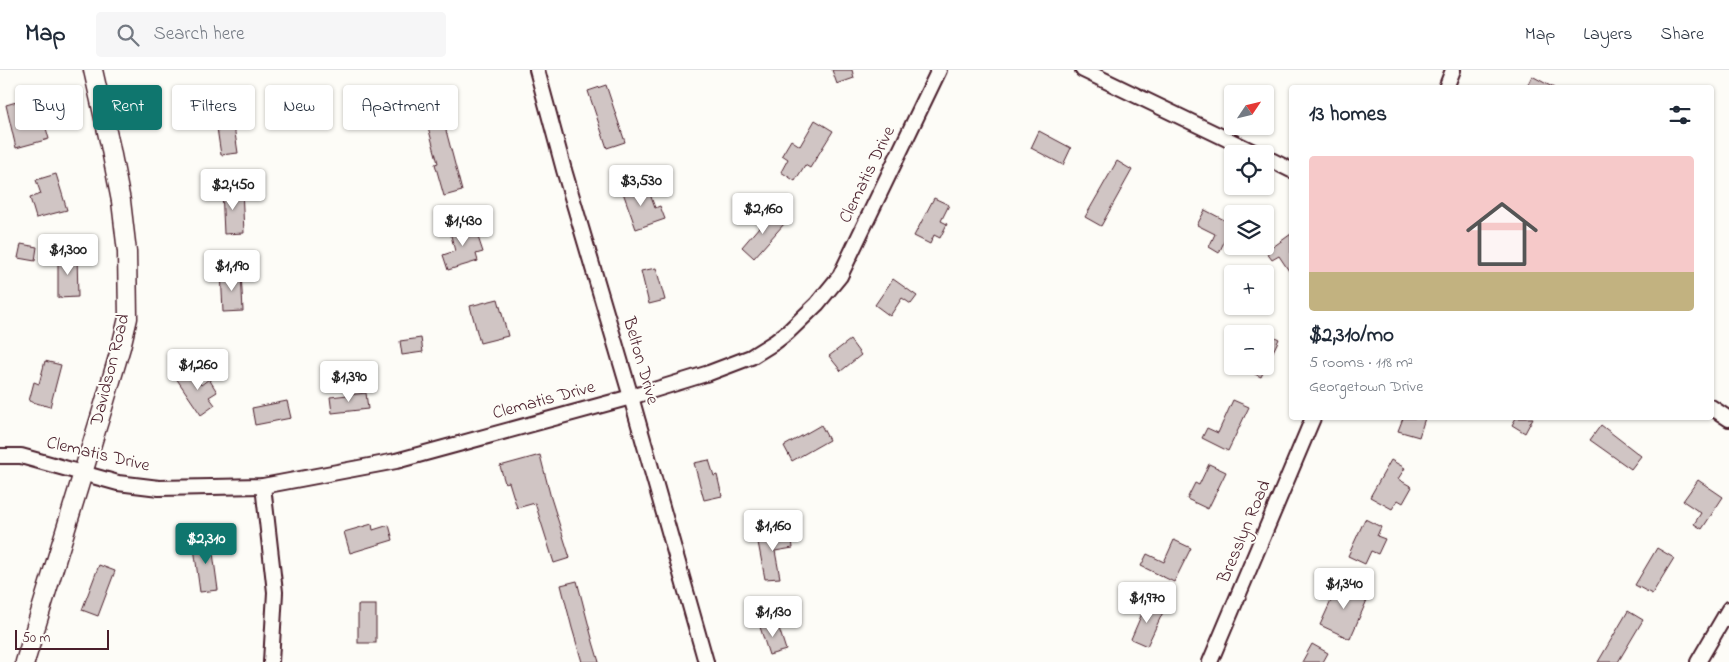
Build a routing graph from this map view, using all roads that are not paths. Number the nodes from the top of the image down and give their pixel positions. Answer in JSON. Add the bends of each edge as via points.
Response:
{"nodes":[{"id":1,"x":93,"y":70,"type":"edge"},
{"id":2,"x":536,"y":70,"type":"edge"},
{"id":3,"x":940,"y":70,"type":"edge"},
{"id":4,"x":1083,"y":70,"type":"edge"},
{"id":5,"x":1453,"y":70,"type":"edge"},
{"id":6,"x":1447,"y":85,"type":"edge"},
{"id":7,"x":1239,"y":145,"type":"edge"},
{"id":8,"x":1274,"y":162,"type":"edge"},
{"id":9,"x":1289,"y":169,"type":"edge"},
{"id":10,"x":631,"y":397,"type":"junction"},
{"id":11,"x":1714,"y":409,"type":"edge"},
{"id":12,"x":1729,"y":419,"type":"edge"},
{"id":13,"x":1312,"y":420,"type":"edge"},
{"id":14,"x":0,"y":456,"type":"edge"},
{"id":15,"x":83,"y":472,"type":"junction"},
{"id":16,"x":262,"y":486,"type":"junction"},
{"id":17,"x":1729,"y":609,"type":"edge"},
{"id":18,"x":25,"y":662,"type":"edge"},
{"id":19,"x":271,"y":662,"type":"edge"},
{"id":20,"x":706,"y":662,"type":"edge"},
{"id":21,"x":1210,"y":662,"type":"edge"},
{"id":22,"x":1698,"y":662,"type":"edge"}],
"edges":[{"from":1,"to":15,"type":"street","name":"Davidson Road","via":[[121,201],[128,318]]},
{"from":2,"to":10,"type":"street","name":"Belton Drive"},
{"from":3,"to":10,"type":"street","name":"Clematis Drive","via":[[840,276],[817,304],[776,342],[751,356],[709,373]]},
{"from":4,"to":7,"type":"street"},
{"from":5,"to":6,"type":"street"},
{"from":8,"to":9,"type":"street"},
{"from":10,"to":16,"type":"street","name":"Clematis Drive","via":[[396,462]]},
{"from":10,"to":20,"type":"street","name":"Belton Drive"},
{"from":11,"to":12,"type":"street"},
{"from":13,"to":21,"type":"street","name":"Bresslyn Road"},
{"from":14,"to":15,"type":"street","name":"Clematis Drive","via":[[21,456]]},
{"from":15,"to":16,"type":"street","name":"Clematis Drive","via":[[118,482],[159,488]]},
{"from":15,"to":18,"type":"street","name":"Davidson Road"},
{"from":16,"to":19,"type":"street","via":[[275,592]]},
{"from":17,"to":22,"type":"street"}]}
